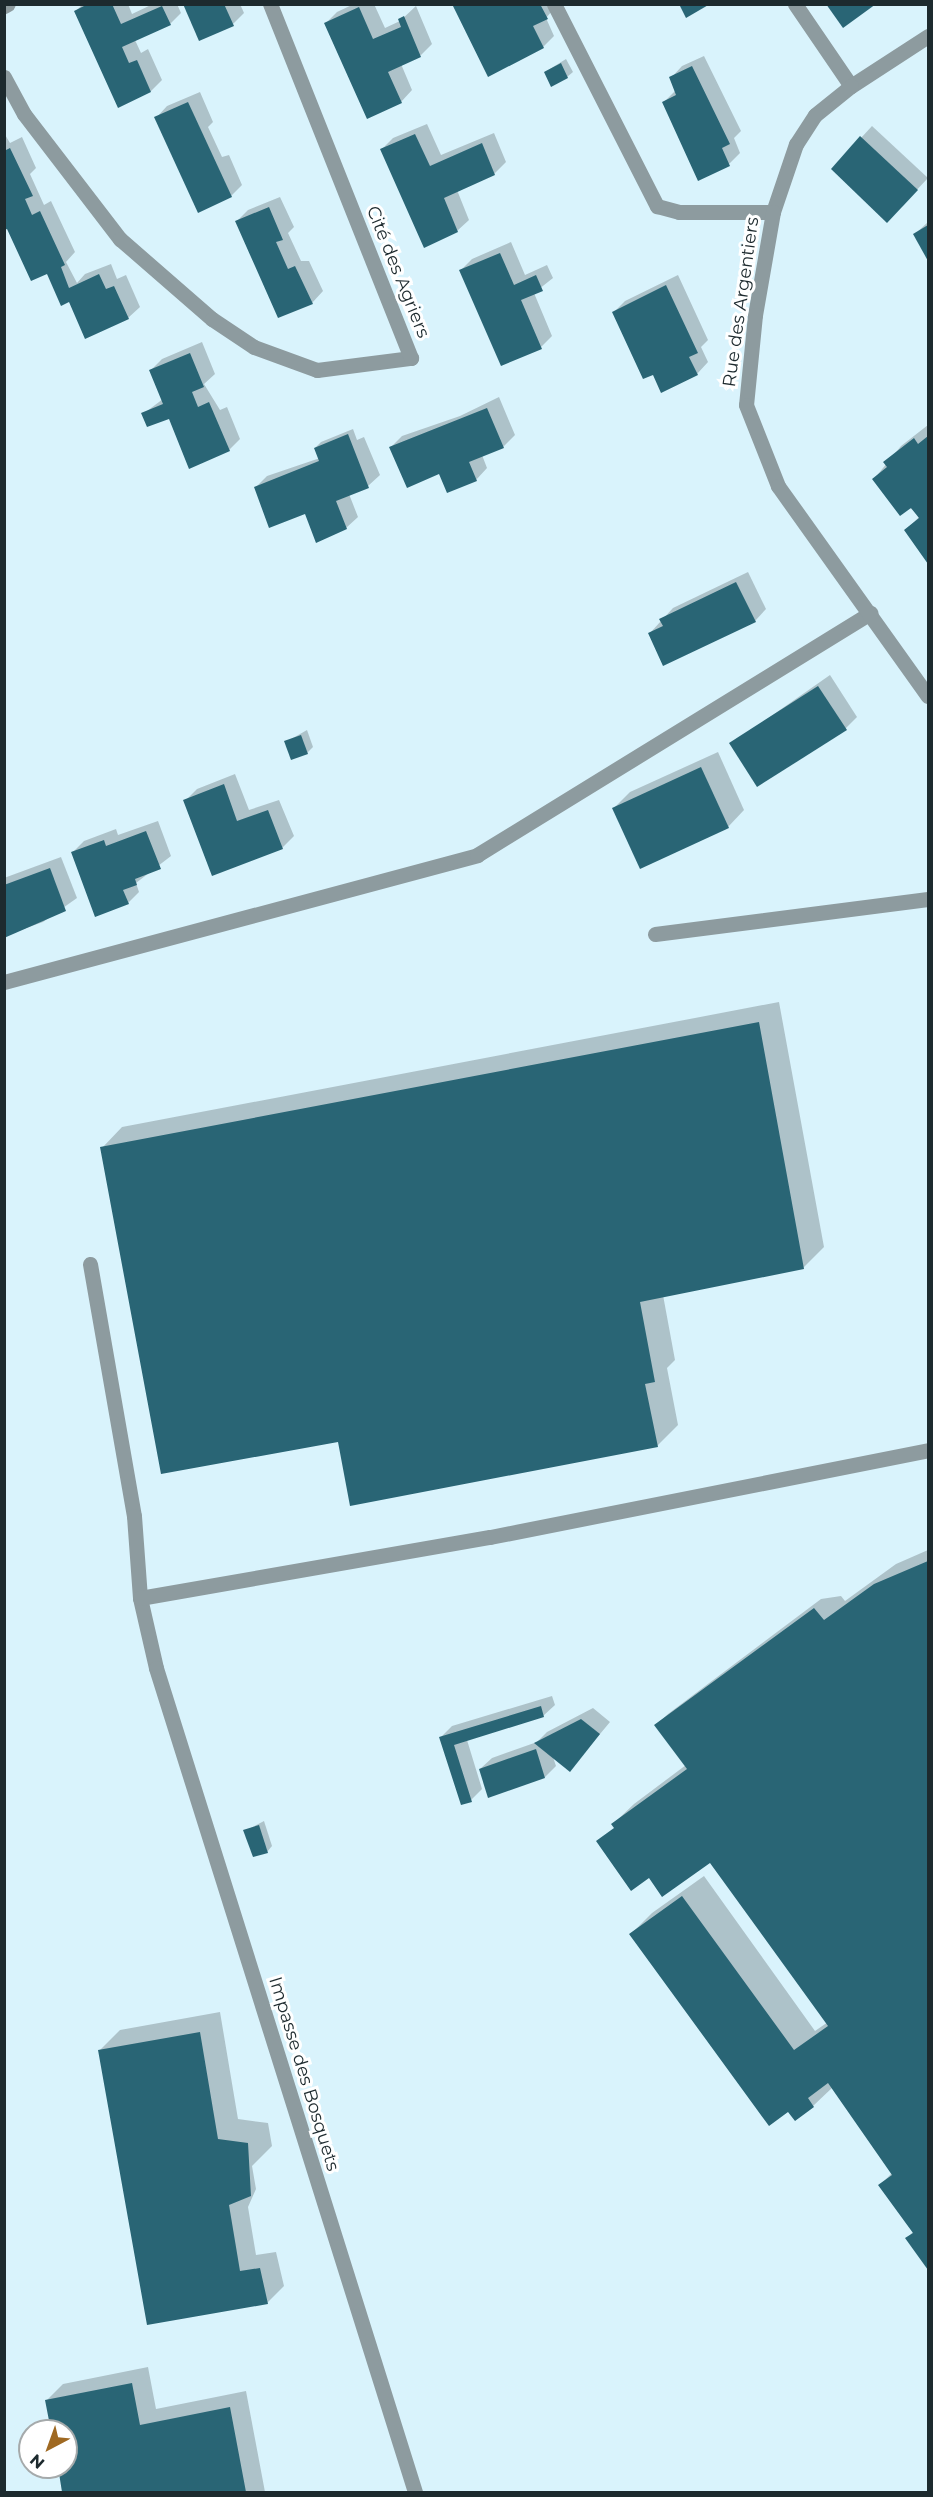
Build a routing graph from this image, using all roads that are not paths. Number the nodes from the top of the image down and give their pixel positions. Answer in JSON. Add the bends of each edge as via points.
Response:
{"nodes":[{"id":1,"x":270,"y":4,"type":"edge"},
{"id":2,"x":554,"y":4,"type":"edge"},
{"id":3,"x":795,"y":4,"type":"edge"},
{"id":4,"x":928,"y":36,"type":"edge"},
{"id":5,"x":4,"y":77,"type":"edge"},
{"id":6,"x":851,"y":86,"type":"junction"},
{"id":7,"x":773,"y":212,"type":"junction"},
{"id":8,"x":871,"y":613,"type":"junction"},
{"id":9,"x":928,"y":696,"type":"edge"},
{"id":10,"x":928,"y":899,"type":"edge"},
{"id":11,"x":656,"y":934,"type":"dead end"},
{"id":12,"x":4,"y":982,"type":"edge"},
{"id":13,"x":90,"y":1264,"type":"dead end"},
{"id":14,"x":928,"y":1450,"type":"edge"},
{"id":15,"x":140,"y":1598,"type":"junction"},
{"id":16,"x":415,"y":2493,"type":"edge"}],
"edges":[{"from":1,"to":5,"type":"street","name":"Cité des Agriers","via":[[411,358],[317,370],[254,347],[212,319],[120,239],[24,114]]},
{"from":2,"to":7,"type":"street","via":[[657,206],[679,212]]},
{"from":3,"to":6,"type":"street"},
{"from":4,"to":6,"type":"street","name":"Rue des Argentiers"},
{"from":6,"to":7,"type":"street","name":"Rue des Argentiers","via":[[815,115],[796,144]]},
{"from":7,"to":8,"type":"street","name":"Rue des Argentiers","via":[[755,315],[746,405],[778,486]]},
{"from":8,"to":9,"type":"street","name":"Rue des Argentiers"},
{"from":8,"to":12,"type":"street","via":[[477,855]]},
{"from":10,"to":11,"type":"street"},
{"from":13,"to":15,"type":"street","name":"Impasse des Bosquets","via":[[134,1516]]},
{"from":14,"to":15,"type":"street","via":[[490,1537]]},
{"from":15,"to":16,"type":"street","name":"Impasse des Bosquets","via":[[156,1668]]}]}
